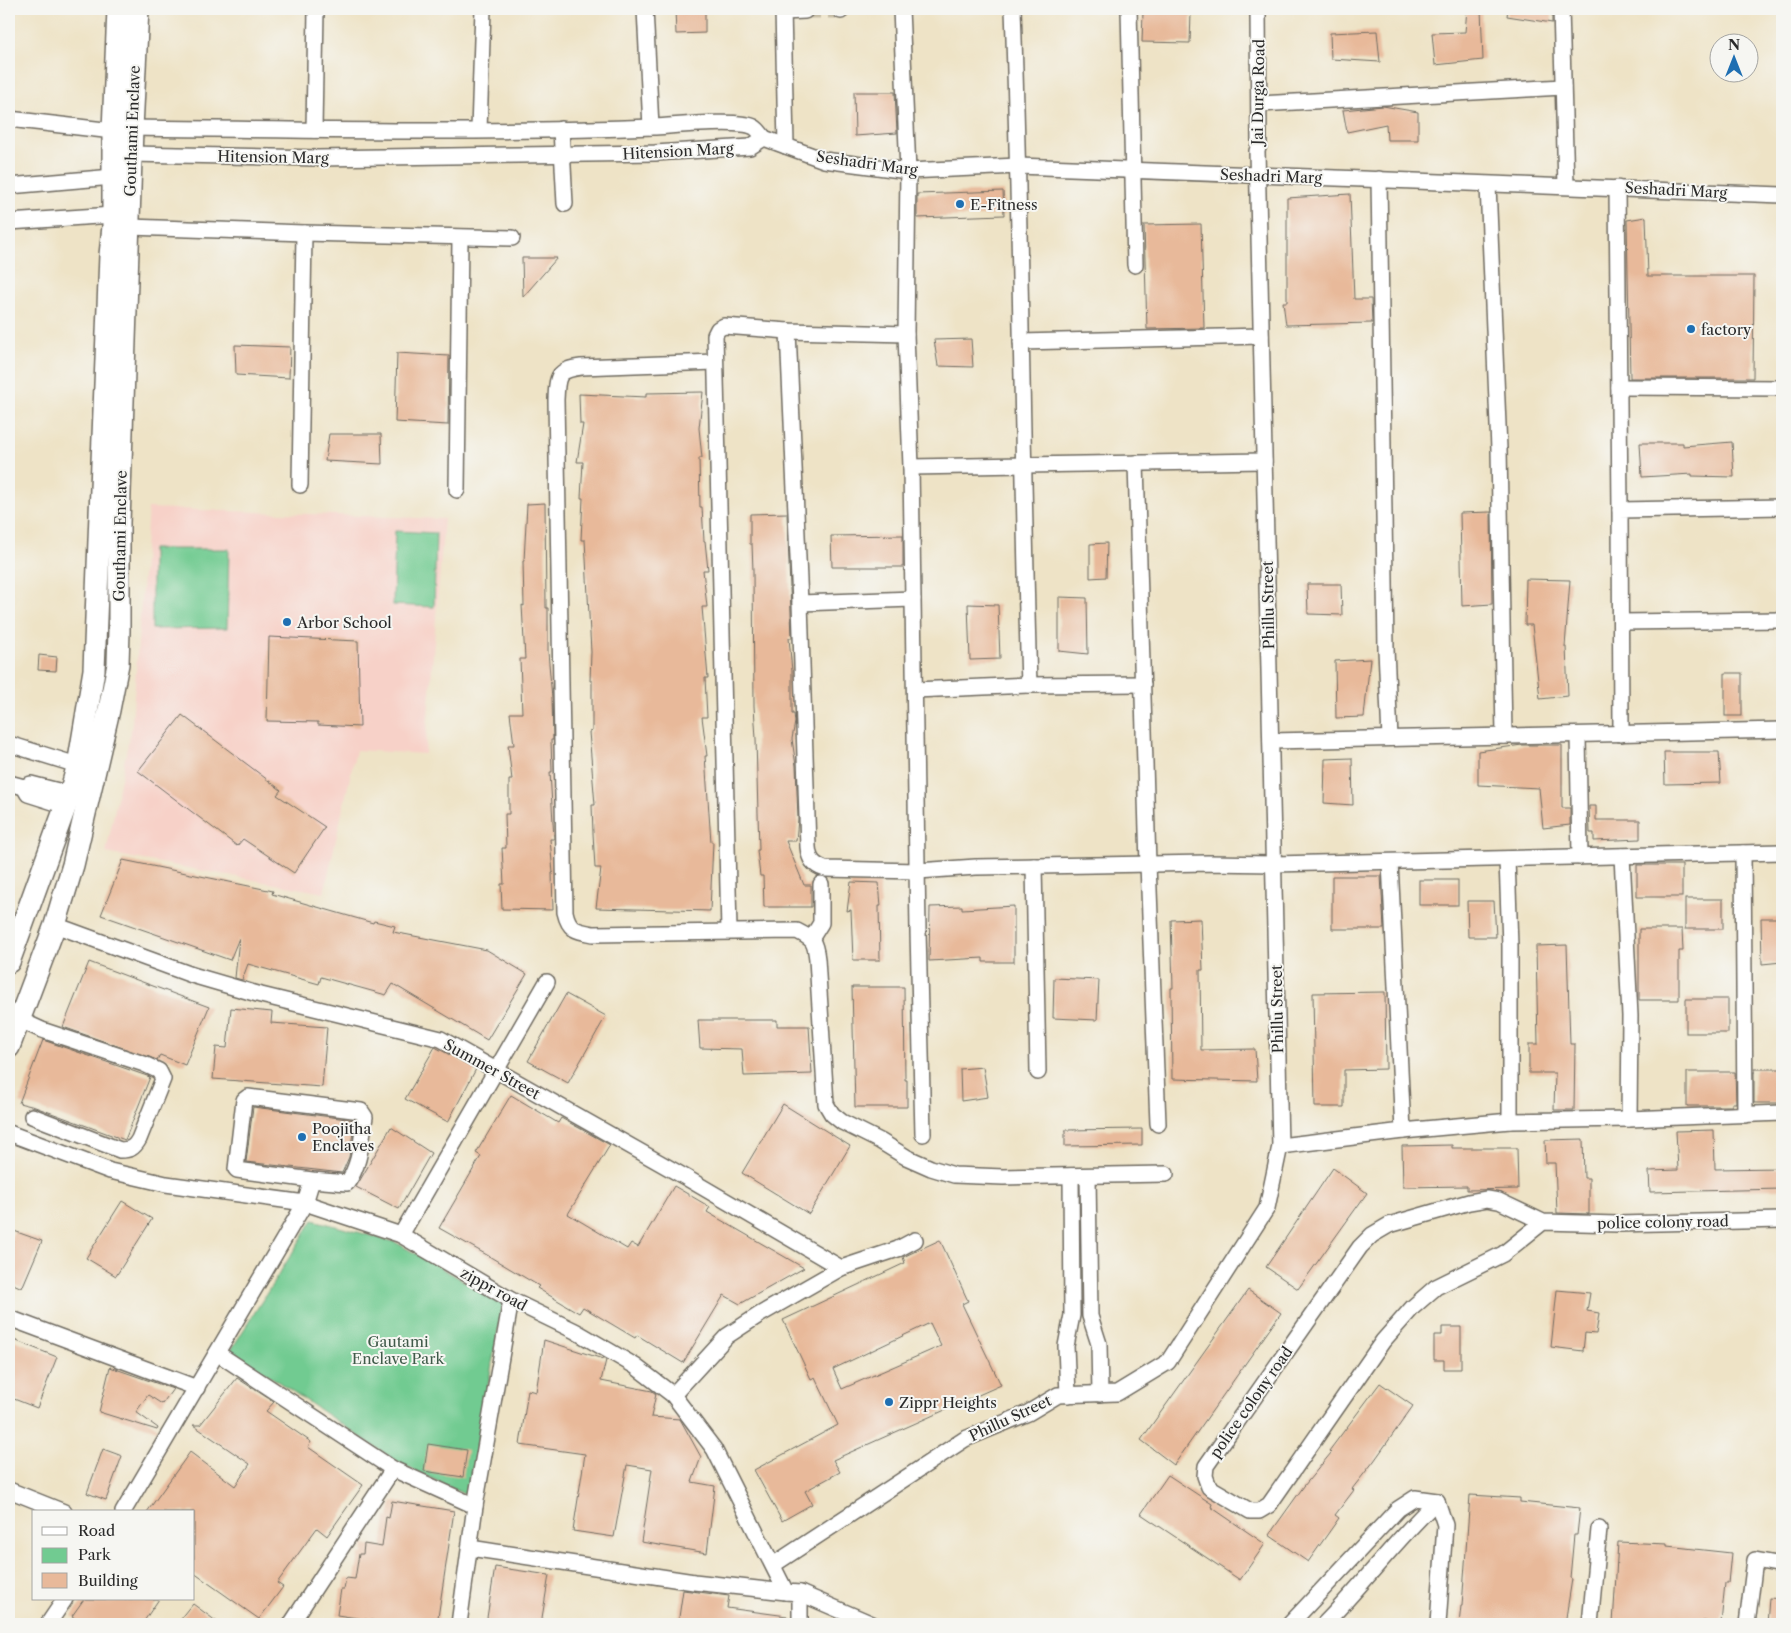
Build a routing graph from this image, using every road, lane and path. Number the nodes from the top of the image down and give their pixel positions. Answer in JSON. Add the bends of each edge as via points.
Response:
{"nodes":[{"id":1,"x":118,"y":9,"type":"edge"},
{"id":2,"x":138,"y":9,"type":"edge"},
{"id":3,"x":316,"y":9,"type":"edge"},
{"id":4,"x":483,"y":9,"type":"edge"},
{"id":5,"x":645,"y":9,"type":"edge"},
{"id":6,"x":901,"y":9,"type":"edge"},
{"id":7,"x":1013,"y":9,"type":"edge"},
{"id":8,"x":1130,"y":9,"type":"edge"},
{"id":9,"x":1258,"y":9,"type":"edge"},
{"id":10,"x":1561,"y":9,"type":"edge"},
{"id":11,"x":783,"y":10,"type":"edge"},
{"id":12,"x":804,"y":11,"type":"dead end"},
{"id":13,"x":1564,"y":87,"type":"junction"},
{"id":14,"x":1259,"y":104,"type":"junction"},
{"id":15,"x":9,"y":119,"type":"edge"},
{"id":16,"x":651,"y":127,"type":"junction"},
{"id":17,"x":561,"y":129,"type":"junction"},
{"id":18,"x":122,"y":130,"type":"junction"},
{"id":19,"x":314,"y":130,"type":"junction"},
{"id":20,"x":479,"y":130,"type":"junction"},
{"id":21,"x":764,"y":138,"type":"junction"},
{"id":22,"x":786,"y":146,"type":"junction"},
{"id":23,"x":131,"y":154,"type":"junction"},
{"id":24,"x":562,"y":155,"type":"junction"},
{"id":25,"x":1018,"y":166,"type":"junction"},
{"id":26,"x":1134,"y":170,"type":"junction"},
{"id":27,"x":908,"y":171,"type":"junction"},
{"id":28,"x":1258,"y":176,"type":"junction"},
{"id":29,"x":113,"y":177,"type":"junction"},
{"id":30,"x":1379,"y":179,"type":"junction"},
{"id":31,"x":1488,"y":185,"type":"junction"},
{"id":32,"x":9,"y":186,"type":"edge"},
{"id":33,"x":1566,"y":186,"type":"junction"},
{"id":34,"x":1618,"y":188,"type":"junction"},
{"id":35,"x":1782,"y":195,"type":"edge"},
{"id":36,"x":565,"y":204,"type":"dead end"},
{"id":37,"x":121,"y":221,"type":"junction"},
{"id":38,"x":9,"y":222,"type":"edge"},
{"id":39,"x":304,"y":233,"type":"junction"},
{"id":40,"x":460,"y":238,"type":"junction"},
{"id":41,"x":512,"y":238,"type":"dead end"},
{"id":42,"x":1135,"y":265,"type":"dead end"},
{"id":43,"x":788,"y":331,"type":"junction"},
{"id":44,"x":906,"y":334,"type":"junction"},
{"id":45,"x":1261,"y":336,"type":"junction"},
{"id":46,"x":1021,"y":342,"type":"junction"},
{"id":47,"x":716,"y":362,"type":"junction"},
{"id":48,"x":1619,"y":387,"type":"junction"},
{"id":49,"x":1782,"y":388,"type":"edge"},
{"id":50,"x":1264,"y":461,"type":"junction"},
{"id":51,"x":1136,"y":463,"type":"junction"},
{"id":52,"x":1023,"y":465,"type":"junction"},
{"id":53,"x":911,"y":467,"type":"junction"},
{"id":54,"x":300,"y":485,"type":"dead end"},
{"id":55,"x":457,"y":490,"type":"dead end"},
{"id":56,"x":1782,"y":507,"type":"edge"},
{"id":57,"x":1620,"y":510,"type":"junction"},
{"id":58,"x":913,"y":599,"type":"junction"},
{"id":59,"x":800,"y":603,"type":"junction"},
{"id":60,"x":1782,"y":620,"type":"edge"},
{"id":61,"x":1621,"y":622,"type":"junction"},
{"id":62,"x":1143,"y":684,"type":"junction"},
{"id":63,"x":1029,"y":685,"type":"junction"},
{"id":64,"x":915,"y":690,"type":"junction"},
{"id":65,"x":1782,"y":730,"type":"edge"},
{"id":66,"x":1621,"y":734,"type":"junction"},
{"id":67,"x":1578,"y":735,"type":"junction"},
{"id":68,"x":1504,"y":736,"type":"junction"},
{"id":69,"x":1390,"y":738,"type":"junction"},
{"id":70,"x":1271,"y":741,"type":"junction"},
{"id":71,"x":9,"y":744,"type":"edge"},
{"id":72,"x":78,"y":765,"type":"junction"},
{"id":73,"x":9,"y":783,"type":"edge"},
{"id":74,"x":68,"y":800,"type":"junction"},
{"id":75,"x":1782,"y":852,"type":"edge"},
{"id":76,"x":1743,"y":853,"type":"junction"},
{"id":77,"x":1622,"y":856,"type":"junction"},
{"id":78,"x":1580,"y":857,"type":"junction"},
{"id":79,"x":1507,"y":859,"type":"junction"},
{"id":80,"x":1390,"y":862,"type":"junction"},
{"id":81,"x":1148,"y":864,"type":"junction"},
{"id":82,"x":1274,"y":864,"type":"junction"},
{"id":83,"x":1034,"y":866,"type":"junction"},
{"id":84,"x":918,"y":871,"type":"junction"},
{"id":85,"x":821,"y":884,"type":"dead end"},
{"id":86,"x":55,"y":925,"type":"junction"},
{"id":87,"x":729,"y":931,"type":"junction"},
{"id":88,"x":811,"y":938,"type":"junction"},
{"id":89,"x":9,"y":958,"type":"edge"},
{"id":90,"x":547,"y":982,"type":"dead end"},
{"id":91,"x":14,"y":1017,"type":"edge"},
{"id":92,"x":10,"y":1043,"type":"edge"},
{"id":93,"x":497,"y":1071,"type":"junction"},
{"id":94,"x":1038,"y":1072,"type":"dead end"},
{"id":95,"x":1782,"y":1112,"type":"edge"},
{"id":96,"x":1745,"y":1115,"type":"junction"},
{"id":97,"x":32,"y":1116,"type":"dead end"},
{"id":98,"x":1629,"y":1119,"type":"junction"},
{"id":99,"x":1510,"y":1121,"type":"junction"},
{"id":100,"x":1158,"y":1124,"type":"dead end"},
{"id":101,"x":1403,"y":1131,"type":"junction"},
{"id":102,"x":9,"y":1133,"type":"edge"},
{"id":103,"x":923,"y":1134,"type":"dead end"},
{"id":104,"x":1280,"y":1146,"type":"junction"},
{"id":105,"x":1166,"y":1174,"type":"dead end"},
{"id":106,"x":1071,"y":1176,"type":"junction"},
{"id":107,"x":1088,"y":1176,"type":"junction"},
{"id":108,"x":312,"y":1180,"type":"junction"},
{"id":109,"x":305,"y":1203,"type":"junction"},
{"id":110,"x":1782,"y":1220,"type":"edge"},
{"id":111,"x":1543,"y":1222,"type":"junction"},
{"id":112,"x":401,"y":1235,"type":"junction"},
{"id":113,"x":915,"y":1240,"type":"dead end"},
{"id":114,"x":841,"y":1268,"type":"junction"},
{"id":115,"x":511,"y":1300,"type":"junction"},
{"id":116,"x":9,"y":1318,"type":"edge"},
{"id":117,"x":217,"y":1353,"type":"junction"},
{"id":118,"x":197,"y":1388,"type":"junction"},
{"id":119,"x":1100,"y":1394,"type":"junction"},
{"id":120,"x":673,"y":1395,"type":"junction"},
{"id":121,"x":1068,"y":1395,"type":"junction"},
{"id":122,"x":393,"y":1469,"type":"junction"},
{"id":123,"x":9,"y":1490,"type":"edge"},
{"id":124,"x":1437,"y":1501,"type":"junction"},
{"id":125,"x":475,"y":1506,"type":"junction"},
{"id":126,"x":59,"y":1510,"type":"edge"},
{"id":127,"x":124,"y":1510,"type":"edge"},
{"id":128,"x":1599,"y":1529,"type":"dead end"},
{"id":129,"x":470,"y":1548,"type":"junction"},
{"id":130,"x":773,"y":1565,"type":"junction"},
{"id":131,"x":1782,"y":1565,"type":"edge"},
{"id":132,"x":793,"y":1593,"type":"junction"},
{"id":133,"x":64,"y":1600,"type":"edge"},
{"id":134,"x":48,"y":1624,"type":"edge"},
{"id":135,"x":291,"y":1624,"type":"edge"},
{"id":136,"x":459,"y":1624,"type":"edge"},
{"id":137,"x":800,"y":1624,"type":"edge"},
{"id":138,"x":872,"y":1624,"type":"edge"},
{"id":139,"x":1290,"y":1624,"type":"edge"},
{"id":140,"x":1324,"y":1624,"type":"edge"},
{"id":141,"x":1438,"y":1624,"type":"edge"},
{"id":142,"x":1590,"y":1624,"type":"edge"},
{"id":143,"x":1747,"y":1624,"type":"edge"}],
"edges":[{"from":1,"to":18,"type":"street","name":"Gouthami Enclave"},
{"from":2,"to":18,"type":"street","name":"Gouthami Enclave"},
{"from":3,"to":19,"type":"street"},
{"from":4,"to":20,"type":"street"},
{"from":5,"to":16,"type":"street"},
{"from":6,"to":27,"type":"street"},
{"from":7,"to":25,"type":"street"},
{"from":8,"to":26,"type":"street"},
{"from":9,"to":14,"type":"street","name":"Jai Durga Road"},
{"from":10,"to":13,"type":"street"},
{"from":11,"to":12,"type":"street"},
{"from":11,"to":22,"type":"street"},
{"from":13,"to":14,"type":"street"},
{"from":13,"to":33,"type":"street"},
{"from":14,"to":28,"type":"street","name":"Jai Durga Road"},
{"from":15,"to":18,"type":"street","name":"Hitension Marg"},
{"from":16,"to":17,"type":"street","name":"Hitension Marg"},
{"from":16,"to":21,"type":"street","name":"Hitension Marg","via":[[746,124],[756,128]]},
{"from":17,"to":20,"type":"street","name":"Hitension Marg"},
{"from":17,"to":24,"type":"street"},
{"from":18,"to":19,"type":"street","name":"Hitension Marg"},
{"from":18,"to":23,"type":"street","name":"Gouthami Enclave"},
{"from":18,"to":29,"type":"street","name":"Gouthami Enclave"},
{"from":19,"to":20,"type":"street","name":"Hitension Marg"},
{"from":21,"to":22,"type":"street","name":"Seshadri Marg"},
{"from":21,"to":24,"type":"street","name":"Hitension Marg","via":[[750,147],[730,149]]},
{"from":22,"to":27,"type":"street","name":"Seshadri Marg","via":[[824,160]]},
{"from":23,"to":24,"type":"street","name":"Hitension Marg","via":[[318,158]]},
{"from":23,"to":37,"type":"street","name":"Gouthami Enclave"},
{"from":24,"to":36,"type":"street"},
{"from":25,"to":26,"type":"street","name":"Seshadri Marg"},
{"from":25,"to":27,"type":"street","name":"Seshadri Marg"},
{"from":25,"to":46,"type":"street"},
{"from":26,"to":28,"type":"street","name":"Seshadri Marg"},
{"from":26,"to":42,"type":"street"},
{"from":27,"to":44,"type":"street"},
{"from":28,"to":30,"type":"street","name":"Seshadri Marg"},
{"from":28,"to":45,"type":"street","name":"Phillu Street"},
{"from":29,"to":32,"type":"street"},
{"from":29,"to":37,"type":"street","name":"Gouthami Enclave"},
{"from":30,"to":31,"type":"street","name":"Seshadri Marg"},
{"from":30,"to":69,"type":"street"},
{"from":31,"to":33,"type":"street","name":"Seshadri Marg"},
{"from":31,"to":68,"type":"street","via":[[1499,449]]},
{"from":33,"to":34,"type":"street","name":"Seshadri Marg"},
{"from":34,"to":35,"type":"street","name":"Seshadri Marg"},
{"from":34,"to":48,"type":"street"},
{"from":37,"to":38,"type":"street"},
{"from":37,"to":39,"type":"street"},
{"from":37,"to":72,"type":"street","name":"Gouthami Enclave","via":[[110,254],[94,670]]},
{"from":37,"to":86,"type":"street","name":"Gouthami Enclave","via":[[118,664],[88,806]]},
{"from":39,"to":40,"type":"street"},
{"from":39,"to":54,"type":"street"},
{"from":40,"to":41,"type":"street"},
{"from":40,"to":55,"type":"street"},
{"from":43,"to":44,"type":"street"},
{"from":43,"to":47,"type":"street","via":[[720,328],[715,335]]},
{"from":43,"to":59,"type":"street"},
{"from":44,"to":53,"type":"street"},
{"from":45,"to":46,"type":"street"},
{"from":45,"to":50,"type":"street","name":"Phillu Street"},
{"from":46,"to":52,"type":"street"},
{"from":47,"to":87,"type":"street"},
{"from":47,"to":87,"type":"street","via":[[581,366],[561,372],[557,379],[565,912],[573,929],[593,934]]},
{"from":48,"to":49,"type":"street"},
{"from":48,"to":57,"type":"street"},
{"from":50,"to":51,"type":"street"},
{"from":50,"to":70,"type":"street","name":"Phillu Street"},
{"from":51,"to":52,"type":"street"},
{"from":51,"to":62,"type":"street"},
{"from":52,"to":53,"type":"street"},
{"from":52,"to":63,"type":"street"},
{"from":53,"to":58,"type":"street"},
{"from":56,"to":57,"type":"street"},
{"from":57,"to":61,"type":"street"},
{"from":58,"to":59,"type":"street"},
{"from":58,"to":64,"type":"street"},
{"from":59,"to":84,"type":"street","via":[[809,856],[818,867],[825,869]]},
{"from":60,"to":61,"type":"street"},
{"from":61,"to":66,"type":"street"},
{"from":62,"to":63,"type":"street"},
{"from":62,"to":81,"type":"street"},
{"from":63,"to":64,"type":"street"},
{"from":64,"to":84,"type":"street"},
{"from":65,"to":66,"type":"street"},
{"from":66,"to":67,"type":"street"},
{"from":67,"to":68,"type":"street"},
{"from":67,"to":78,"type":"street"},
{"from":68,"to":69,"type":"street"},
{"from":69,"to":70,"type":"street"},
{"from":70,"to":82,"type":"street","name":"Phillu Street"},
{"from":71,"to":72,"type":"street"},
{"from":72,"to":74,"type":"street","name":"Gouthami Enclave"},
{"from":73,"to":74,"type":"street","via":[[24,787],[31,784]]},
{"from":74,"to":89,"type":"street","name":"Gouthami Enclave"},
{"from":75,"to":76,"type":"street"},
{"from":76,"to":77,"type":"street"},
{"from":76,"to":96,"type":"street"},
{"from":77,"to":78,"type":"street"},
{"from":77,"to":98,"type":"street","via":[[1630,1016]]},
{"from":78,"to":79,"type":"street"},
{"from":79,"to":80,"type":"street"},
{"from":79,"to":99,"type":"street"},
{"from":80,"to":82,"type":"street"},
{"from":80,"to":101,"type":"street"},
{"from":81,"to":82,"type":"street"},
{"from":81,"to":83,"type":"street"},
{"from":81,"to":100,"type":"street"},
{"from":82,"to":104,"type":"street","name":"Phillu Street"},
{"from":83,"to":84,"type":"street"},
{"from":83,"to":94,"type":"street"},
{"from":84,"to":103,"type":"street"},
{"from":85,"to":88,"type":"street","via":[[821,923]]},
{"from":86,"to":91,"type":"street","name":"Gouthami Enclave"},
{"from":86,"to":93,"type":"street","name":"Summer Street","via":[[192,975],[441,1039]]},
{"from":87,"to":88,"type":"street","via":[[797,931]]},
{"from":88,"to":106,"type":"street","via":[[816,946],[824,1091],[832,1114],[906,1157],[954,1175]]},
{"from":90,"to":93,"type":"street"},
{"from":91,"to":92,"type":"street","name":"Gouthami Enclave"},
{"from":91,"to":97,"type":"street","via":[[42,1030],[144,1064],[159,1071],[163,1079],[139,1140],[129,1150],[120,1150]]},
{"from":93,"to":112,"type":"street"},
{"from":93,"to":114,"type":"street","name":"Summer Street"},
{"from":95,"to":96,"type":"street"},
{"from":96,"to":98,"type":"street"},
{"from":98,"to":99,"type":"street"},
{"from":99,"to":101,"type":"street"},
{"from":101,"to":104,"type":"street"},
{"from":102,"to":109,"type":"street","name":"zippr road","via":[[110,1171],[166,1184]]},
{"from":104,"to":119,"type":"street","name":"Phillu Street","via":[[1267,1208],[1168,1362],[1117,1393]]},
{"from":105,"to":107,"type":"street"},
{"from":106,"to":107,"type":"street"},
{"from":106,"to":121,"type":"street","via":[[1072,1315],[1066,1346]]},
{"from":107,"to":119,"type":"street","via":[[1090,1316],[1098,1344]]},
{"from":108,"to":108,"type":"street","via":[[237,1170],[246,1098],[361,1111],[365,1117],[357,1167],[352,1176],[347,1183]]},
{"from":108,"to":109,"type":"street"},
{"from":109,"to":112,"type":"street","name":"zippr road"},
{"from":109,"to":117,"type":"street"},
{"from":110,"to":111,"type":"street","name":"police colony road","via":[[1618,1224]]},
{"from":111,"to":111,"type":"street","name":"police colony road","via":[[1500,1201],[1487,1199],[1389,1224],[1372,1235],[1360,1247],[1206,1466],[1209,1487],[1250,1511],[1260,1511],[1270,1504],[1383,1341],[1413,1307],[1436,1287],[1503,1254]]},
{"from":112,"to":115,"type":"street","name":"zippr road"},
{"from":113,"to":114,"type":"street"},
{"from":114,"to":120,"type":"street","via":[[727,1336]]},
{"from":115,"to":120,"type":"street","name":"zippr road","via":[[635,1366]]},
{"from":115,"to":125,"type":"street"},
{"from":116,"to":118,"type":"street"},
{"from":117,"to":118,"type":"street"},
{"from":117,"to":122,"type":"street"},
{"from":118,"to":127,"type":"street"},
{"from":119,"to":121,"type":"street","name":"Phillu Street"},
{"from":120,"to":130,"type":"street","name":"zippr road","via":[[714,1449]]},
{"from":121,"to":130,"type":"street","name":"Phillu Street","via":[[1058,1395],[1028,1413],[965,1439]]},
{"from":122,"to":125,"type":"street"},
{"from":122,"to":135,"type":"street"},
{"from":123,"to":126,"type":"street"},
{"from":124,"to":139,"type":"street","via":[[1415,1498],[1398,1509]]},
{"from":124,"to":140,"type":"street","via":[[1415,1521]]},
{"from":124,"to":141,"type":"street","via":[[1445,1525]]},
{"from":125,"to":129,"type":"street"},
{"from":128,"to":142,"type":"street"},
{"from":129,"to":132,"type":"street","via":[[694,1582]]},
{"from":129,"to":136,"type":"street"},
{"from":130,"to":132,"type":"street","name":"zippr road"},
{"from":131,"to":143,"type":"street","via":[[1755,1560]]},
{"from":132,"to":137,"type":"street"},
{"from":132,"to":138,"type":"street"},
{"from":133,"to":134,"type":"street"}]}
